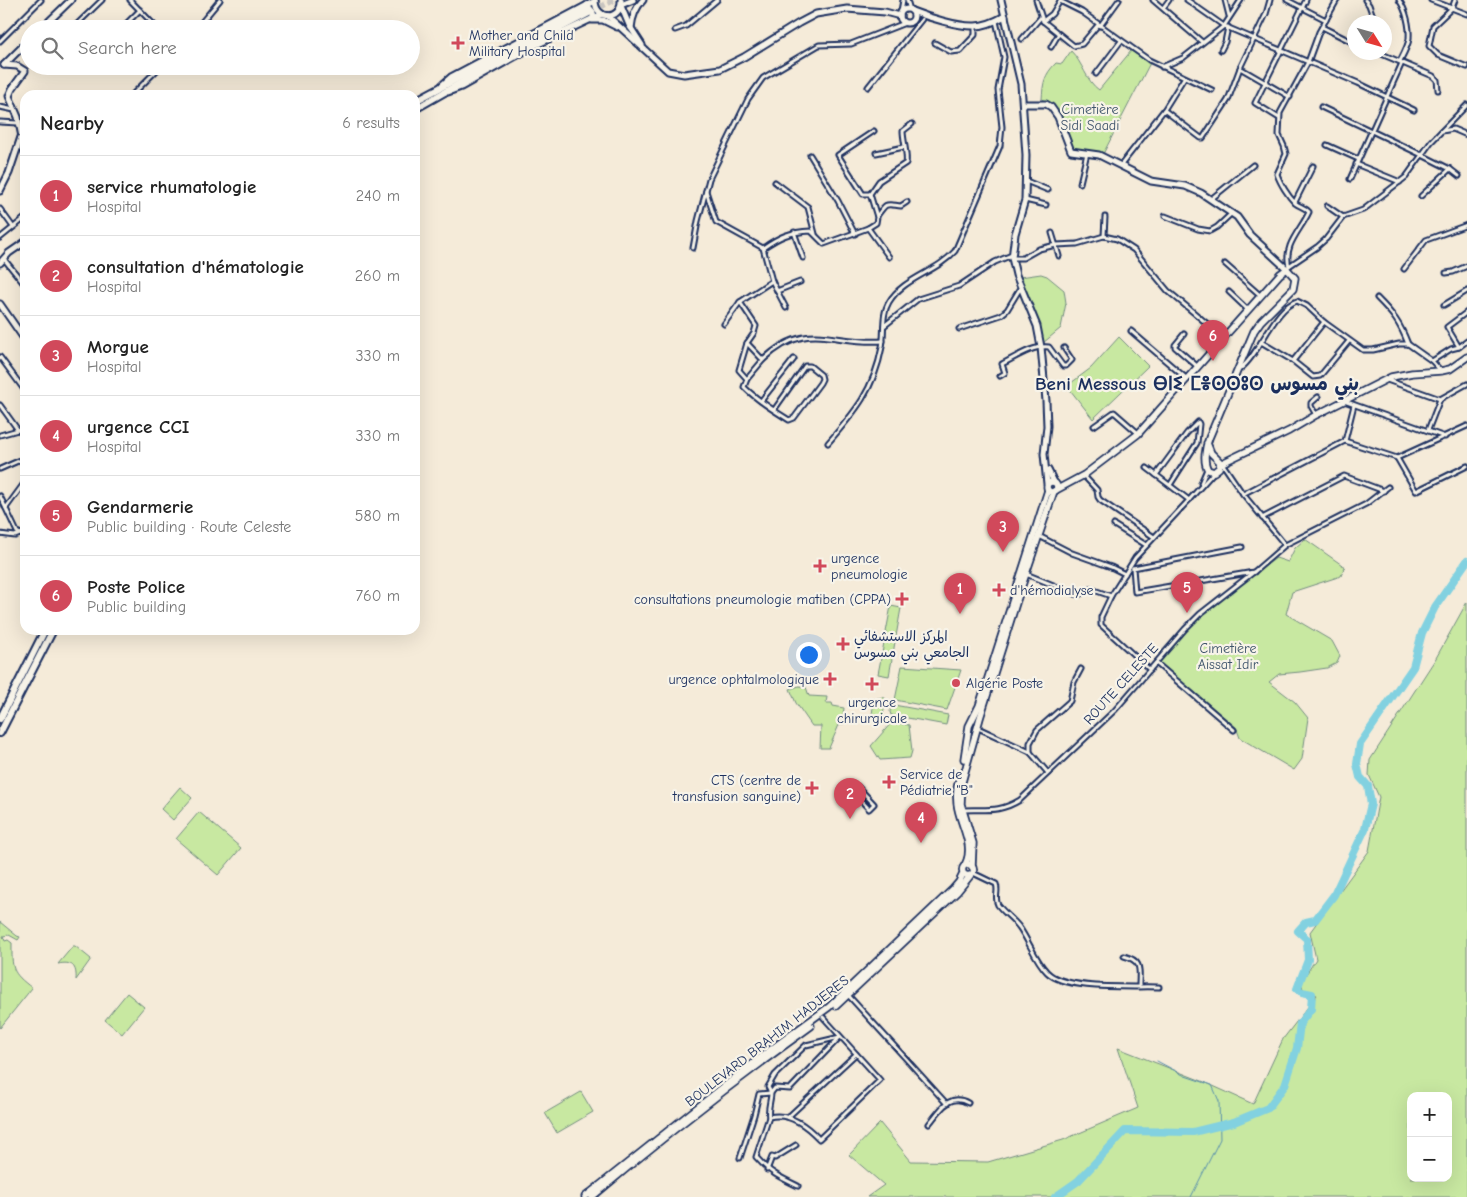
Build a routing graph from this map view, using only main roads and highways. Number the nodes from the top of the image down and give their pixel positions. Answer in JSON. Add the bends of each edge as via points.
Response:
{"nodes":[{"id":1,"x":589,"y":13,"type":"tunnel mouth"},
{"id":2,"x":441,"y":91,"type":"junction"},
{"id":3,"x":420,"y":100,"type":"edge"},
{"id":4,"x":420,"y":106,"type":"edge"},
{"id":5,"x":1467,"y":357,"type":"edge"},
{"id":6,"x":1207,"y":443,"type":"junction"},
{"id":7,"x":1215,"y":458,"type":"junction"},
{"id":8,"x":1206,"y":461,"type":"junction"},
{"id":9,"x":1221,"y":464,"type":"junction"},
{"id":10,"x":1052,"y":487,"type":"junction"},
{"id":11,"x":42,"y":635,"type":"edge"},
{"id":12,"x":50,"y":635,"type":"edge"},
{"id":13,"x":0,"y":718,"type":"edge"},
{"id":14,"x":972,"y":719,"type":"junction"},
{"id":15,"x":980,"y":720,"type":"junction"},
{"id":16,"x":976,"y":731,"type":"junction"},
{"id":17,"x":968,"y":732,"type":"junction"},
{"id":18,"x":0,"y":733,"type":"edge"},
{"id":19,"x":969,"y":872,"type":"junction"},
{"id":20,"x":847,"y":994,"type":"junction"},
{"id":21,"x":585,"y":1197,"type":"edge"},
{"id":22,"x":592,"y":1197,"type":"edge"}],
"edges":[{"from":1,"to":2,"type":"highway"},
{"from":2,"to":3,"type":"highway"},
{"from":2,"to":4,"type":"highway"},
{"from":5,"to":9,"type":"main road","via":[[1450,369],[1412,372],[1386,380]]},
{"from":6,"to":7,"type":"main road"},
{"from":6,"to":8,"type":"main road"},
{"from":6,"to":10,"type":"main road","via":[[1248,344],[1261,321],[1293,289],[1295,278],[1288,267],[1138,434],[1084,475],[1068,484]]},
{"from":7,"to":8,"type":"main road"},
{"from":7,"to":9,"type":"main road"},
{"from":8,"to":9,"type":"main road","via":[[1207,469],[1214,472]]},
{"from":10,"to":14,"type":"main road"},
{"from":10,"to":15,"type":"main road"},
{"from":11,"to":13,"type":"highway"},
{"from":12,"to":18,"type":"highway"},
{"from":14,"to":15,"type":"main road"},
{"from":14,"to":17,"type":"main road"},
{"from":15,"to":16,"type":"main road"},
{"from":16,"to":17,"type":"main road"},
{"from":16,"to":19,"type":"main road","via":[[960,798],[973,843]]},
{"from":17,"to":19,"type":"main road","via":[[956,796],[970,849],[965,865]]},
{"from":19,"to":20,"type":"main road","name":"BOULEVARD BRAHIM HADJERES","via":[[956,892]]},
{"from":20,"to":21,"type":"main road","via":[[766,1053]]},
{"from":20,"to":22,"type":"main road","name":"BOULEVARD BRAHIM HADJERES","via":[[823,1017],[731,1085]]}]}
